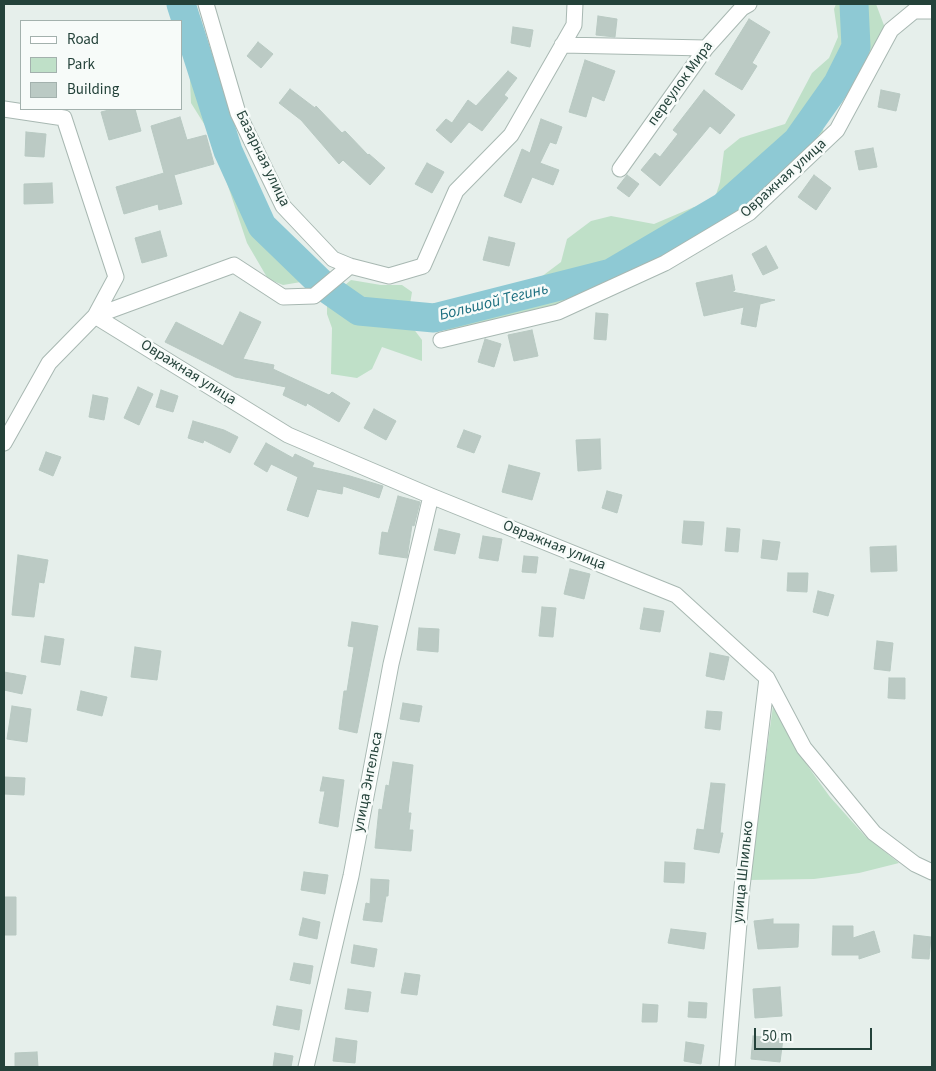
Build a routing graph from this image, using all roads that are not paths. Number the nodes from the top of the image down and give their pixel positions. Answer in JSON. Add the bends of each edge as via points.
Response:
{"nodes":[{"id":1,"x":206,"y":4,"type":"edge"},
{"id":2,"x":575,"y":4,"type":"edge"},
{"id":3,"x":749,"y":4,"type":"edge"},
{"id":4,"x":932,"y":11,"type":"edge"},
{"id":5,"x":562,"y":45,"type":"junction"},
{"id":6,"x":706,"y":48,"type":"junction"},
{"id":7,"x":4,"y":109,"type":"edge"},
{"id":8,"x":620,"y":169,"type":"dead end"},
{"id":9,"x":350,"y":266,"type":"junction"},
{"id":10,"x":95,"y":316,"type":"junction"},
{"id":11,"x":441,"y":340,"type":"dead end"},
{"id":12,"x":4,"y":442,"type":"edge"},
{"id":13,"x":431,"y":496,"type":"junction"},
{"id":14,"x":767,"y":678,"type":"junction"},
{"id":15,"x":932,"y":872,"type":"edge"},
{"id":16,"x":306,"y":1067,"type":"edge"},
{"id":17,"x":727,"y":1067,"type":"edge"}],
"edges":[{"from":1,"to":9,"type":"street","name":"Базарная улица","via":[[238,113],[283,206],[333,259]]},
{"from":2,"to":5,"type":"street","name":"Базарная улица","via":[[574,25]]},
{"from":3,"to":6,"type":"street","name":"переулок Мира"},
{"from":4,"to":11,"type":"street","name":"Овражная улица","via":[[914,11],[891,30],[838,130],[749,213],[666,263],[558,312]]},
{"from":5,"to":6,"type":"street"},
{"from":5,"to":9,"type":"street","name":"Базарная улица","via":[[510,135],[456,191],[423,266],[388,276]]},
{"from":6,"to":8,"type":"street","name":"переулок Мира"},
{"from":7,"to":10,"type":"street","via":[[64,118],[116,277]]},
{"from":9,"to":10,"type":"street","via":[[314,296],[283,297],[234,265]]},
{"from":10,"to":12,"type":"street","via":[[49,363]]},
{"from":10,"to":13,"type":"street","name":"Овражная улица","via":[[288,434]]},
{"from":13,"to":14,"type":"street","name":"Овражная улица","via":[[676,595]]},
{"from":13,"to":16,"type":"street","name":"улица Энгельса","via":[[391,664],[351,876]]},
{"from":14,"to":15,"type":"street","name":"Овражная улица","via":[[804,748],[874,833],[915,864]]},
{"from":14,"to":17,"type":"street","name":"улица Шпилько","via":[[742,887]]}]}
